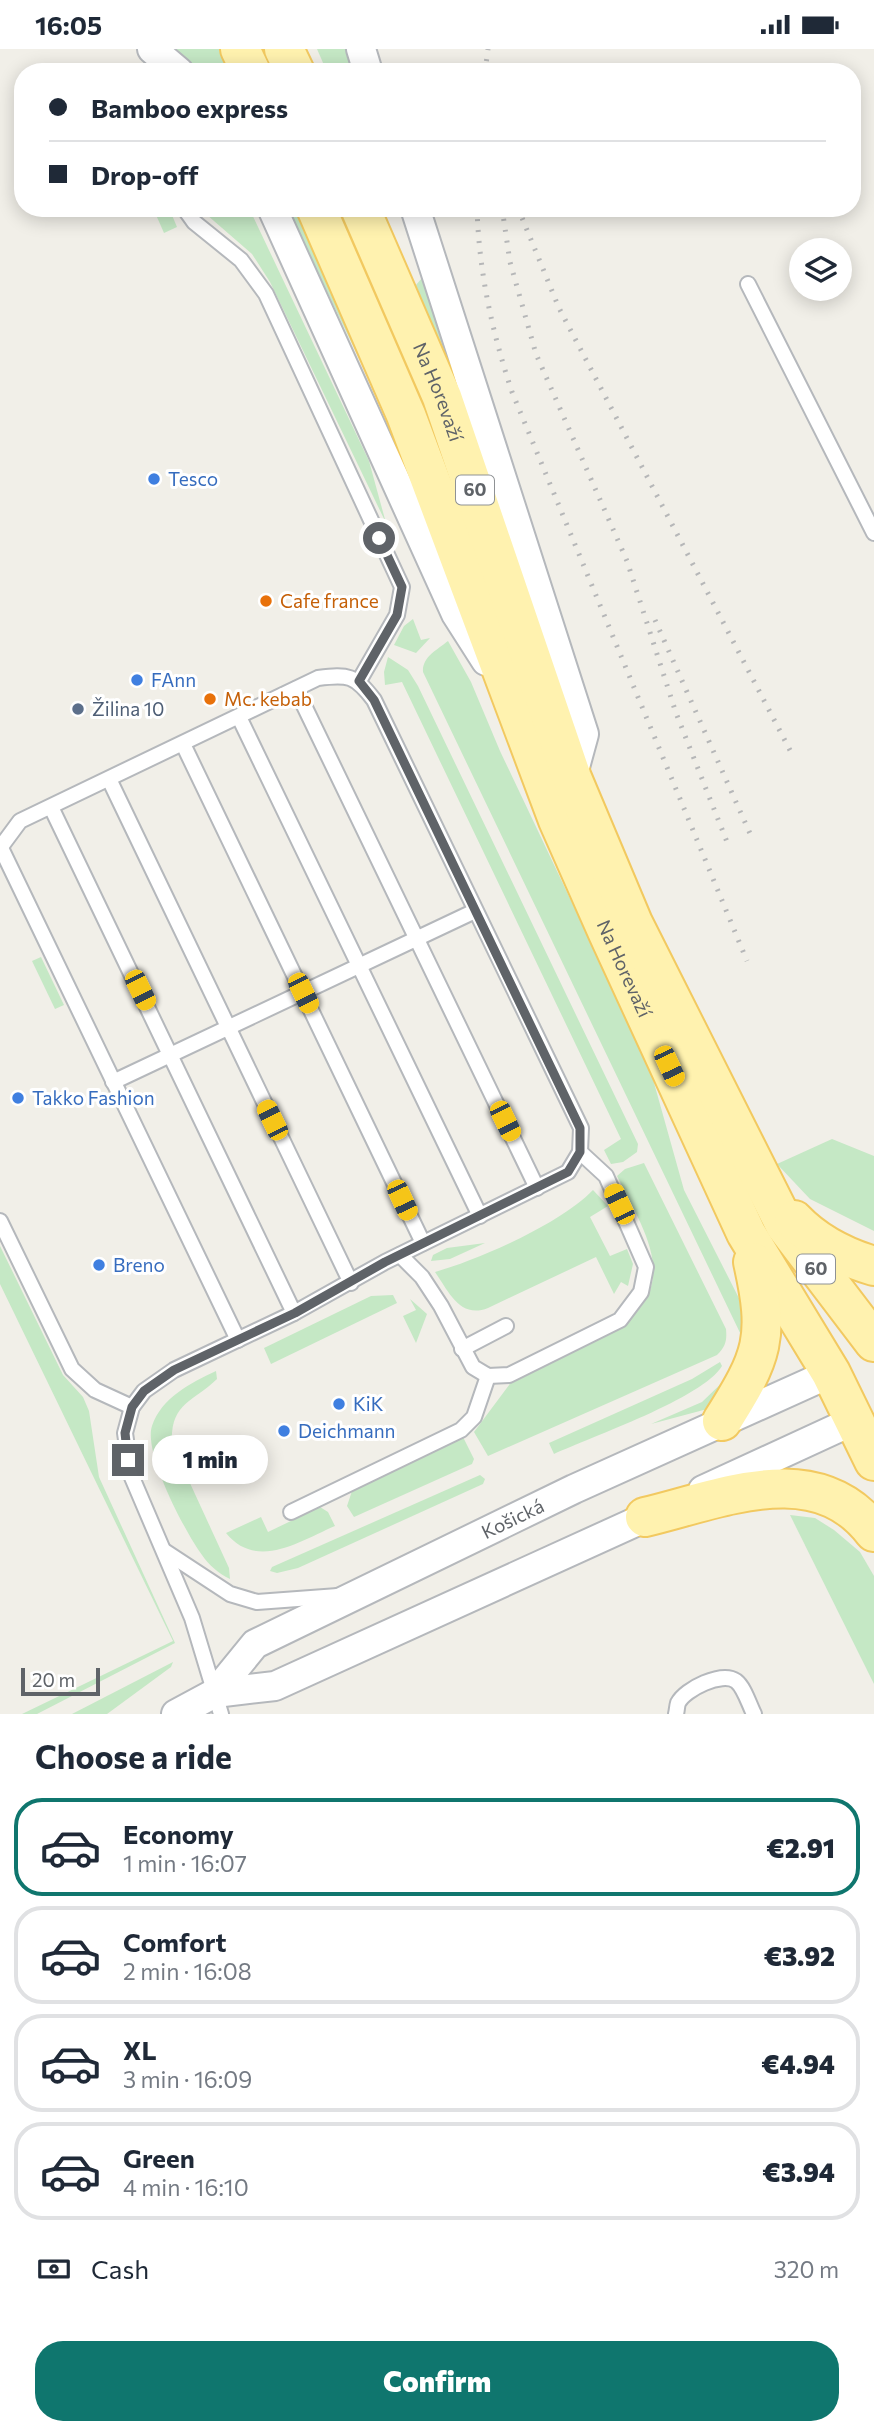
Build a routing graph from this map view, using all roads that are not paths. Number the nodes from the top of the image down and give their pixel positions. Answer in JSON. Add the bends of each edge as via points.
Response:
{"nodes":[{"id":1,"x":152,"y":49,"type":"edge"},
{"id":2,"x":168,"y":63,"type":"edge"},
{"id":3,"x":190,"y":217,"type":"edge"},
{"id":4,"x":276,"y":217,"type":"edge"},
{"id":5,"x":320,"y":217,"type":"edge"},
{"id":6,"x":364,"y":217,"type":"edge"},
{"id":7,"x":418,"y":217,"type":"edge"},
{"id":8,"x":748,"y":283,"type":"dead end"},
{"id":9,"x":874,"y":533,"type":"edge"},
{"id":10,"x":359,"y":681,"type":"junction"},
{"id":11,"x":296,"y":689,"type":"junction"},
{"id":12,"x":513,"y":705,"type":"junction"},
{"id":13,"x":239,"y":716,"type":"junction"},
{"id":14,"x":183,"y":744,"type":"junction"},
{"id":15,"x":572,"y":778,"type":"junction"},
{"id":16,"x":108,"y":779,"type":"junction"},
{"id":17,"x":51,"y":807,"type":"junction"},
{"id":18,"x":1,"y":848,"type":"edge"},
{"id":19,"x":475,"y":911,"type":"junction"},
{"id":20,"x":416,"y":939,"type":"junction"},
{"id":21,"x":360,"y":966,"type":"junction"},
{"id":22,"x":303,"y":993,"type":"junction"},
{"id":23,"x":227,"y":1029,"type":"junction"},
{"id":24,"x":171,"y":1055,"type":"junction"},
{"id":25,"x":113,"y":1082,"type":"junction"},
{"id":26,"x":580,"y":1152,"type":"junction"},
{"id":27,"x":537,"y":1188,"type":"junction"},
{"id":28,"x":765,"y":1191,"type":"junction"},
{"id":29,"x":480,"y":1216,"type":"junction"},
{"id":30,"x":0,"y":1221,"type":"edge"},
{"id":31,"x":746,"y":1233,"type":"junction"},
{"id":32,"x":423,"y":1243,"type":"junction"},
{"id":33,"x":400,"y":1255,"type":"junction"},
{"id":34,"x":874,"y":1266,"type":"edge"},
{"id":35,"x":351,"y":1283,"type":"junction"},
{"id":36,"x":295,"y":1313,"type":"junction"},
{"id":37,"x":582,"y":1322,"type":"dead end"},
{"id":38,"x":506,"y":1327,"type":"dead end"},
{"id":39,"x":589,"y":1336,"type":"junction"},
{"id":40,"x":238,"y":1340,"type":"junction"},
{"id":41,"x":874,"y":1342,"type":"edge"},
{"id":42,"x":462,"y":1349,"type":"junction"},
{"id":43,"x":874,"y":1356,"type":"edge"},
{"id":44,"x":831,"y":1373,"type":"junction"},
{"id":45,"x":488,"y":1376,"type":"junction"},
{"id":46,"x":132,"y":1407,"type":"junction"},
{"id":47,"x":865,"y":1416,"type":"edge"},
{"id":48,"x":722,"y":1422,"type":"junction"},
{"id":49,"x":874,"y":1461,"type":"edge"},
{"id":50,"x":290,"y":1512,"type":"dead end"},
{"id":51,"x":645,"y":1517,"type":"junction"},
{"id":52,"x":874,"y":1532,"type":"edge"},
{"id":53,"x":165,"y":1551,"type":"junction"},
{"id":54,"x":353,"y":1595,"type":"junction"},
{"id":55,"x":218,"y":1703,"type":"edge"},
{"id":56,"x":176,"y":1714,"type":"edge"},
{"id":57,"x":676,"y":1714,"type":"edge"},
{"id":58,"x":754,"y":1714,"type":"edge"}],
"edges":[{"from":1,"to":2,"type":"street"},
{"from":3,"to":10,"type":"lane","via":[[241,260],[266,294],[402,587],[397,615]]},
{"from":4,"to":12,"type":"street","name":"Na Horevaží","via":[[456,614]]},
{"from":5,"to":12,"type":"main road","name":"Na Horevaží","number":"60","via":[[406,415]]},
{"from":6,"to":15,"type":"main road","name":"Na Horevaží","number":"60","via":[[442,397]]},
{"from":7,"to":15,"type":"street","name":"Na Horevaží","via":[[583,734]]},
{"from":8,"to":9,"type":"lane"},
{"from":10,"to":11,"type":"lane","via":[[330,676]]},
{"from":10,"to":19,"type":"lane","via":[[374,700]]},
{"from":11,"to":13,"type":"lane"},
{"from":11,"to":20,"type":"lane"},
{"from":12,"to":31,"type":"main road","name":"Na Horevaží","number":"60","via":[[569,845]]},
{"from":13,"to":14,"type":"lane"},
{"from":13,"to":21,"type":"lane"},
{"from":14,"to":16,"type":"lane"},
{"from":14,"to":22,"type":"lane"},
{"from":15,"to":28,"type":"main road","name":"Na Horevaží","number":"60","via":[[633,923]]},
{"from":16,"to":17,"type":"lane"},
{"from":16,"to":23,"type":"lane"},
{"from":17,"to":18,"type":"lane","via":[[20,821]]},
{"from":17,"to":24,"type":"lane"},
{"from":18,"to":25,"type":"lane"},
{"from":19,"to":20,"type":"lane"},
{"from":19,"to":26,"type":"lane","via":[[580,1128]]},
{"from":20,"to":21,"type":"lane"},
{"from":20,"to":27,"type":"lane"},
{"from":21,"to":22,"type":"lane"},
{"from":21,"to":29,"type":"lane"},
{"from":22,"to":23,"type":"lane"},
{"from":22,"to":32,"type":"lane"},
{"from":23,"to":24,"type":"lane"},
{"from":23,"to":35,"type":"lane"},
{"from":24,"to":25,"type":"lane"},
{"from":24,"to":36,"type":"lane"},
{"from":25,"to":40,"type":"lane"},
{"from":26,"to":27,"type":"lane","via":[[568,1172]]},
{"from":26,"to":39,"type":"lane","via":[[606,1176],[646,1266],[641,1292],[620,1320]]},
{"from":27,"to":29,"type":"lane"},
{"from":28,"to":34,"type":"main road","name":"Na Horevaží","via":[[805,1231],[839,1253]]},
{"from":28,"to":41,"type":"main road","name":"Na Horevaží","number":"60","via":[[792,1235]]},
{"from":29,"to":32,"type":"lane"},
{"from":30,"to":46,"type":"lane","via":[[72,1369],[95,1390]]},
{"from":31,"to":44,"type":"main road","name":"Na Horevaží","number":"60"},
{"from":31,"to":48,"type":"main road","via":[[763,1308],[763,1330],[755,1367]]},
{"from":32,"to":33,"type":"lane"},
{"from":33,"to":35,"type":"lane"},
{"from":33,"to":42,"type":"lane","via":[[422,1277]]},
{"from":35,"to":36,"type":"lane"},
{"from":36,"to":40,"type":"lane"},
{"from":37,"to":39,"type":"lane"},
{"from":38,"to":42,"type":"lane"},
{"from":39,"to":45,"type":"lane","via":[[509,1375]]},
{"from":40,"to":46,"type":"lane","via":[[174,1370],[144,1391]]},
{"from":42,"to":45,"type":"lane","via":[[473,1367]]},
{"from":43,"to":44,"type":"main road"},
{"from":44,"to":47,"type":"main road","number":"60"},
{"from":44,"to":48,"type":"street","name":"Košická"},
{"from":45,"to":50,"type":"lane","via":[[474,1417],[461,1430]]},
{"from":46,"to":53,"type":"lane","via":[[125,1433],[131,1475]]},
{"from":47,"to":49,"type":"main road","number":"60"},
{"from":47,"to":51,"type":"street","name":"Košická"},
{"from":48,"to":54,"type":"street","name":"Košická"},
{"from":51,"to":52,"type":"main road","via":[[773,1487],[817,1490],[832,1496]]},
{"from":51,"to":55,"type":"street","name":"Košická","via":[[275,1686]]},
{"from":53,"to":54,"type":"lane","via":[[230,1594],[257,1601]]},
{"from":53,"to":55,"type":"lane"},
{"from":54,"to":55,"type":"street","name":"Košická","via":[[255,1644]]},
{"from":55,"to":56,"type":"street","name":"Košická"},
{"from":57,"to":58,"type":"lane","via":[[678,1703],[687,1694],[729,1677],[738,1682]]}]}
